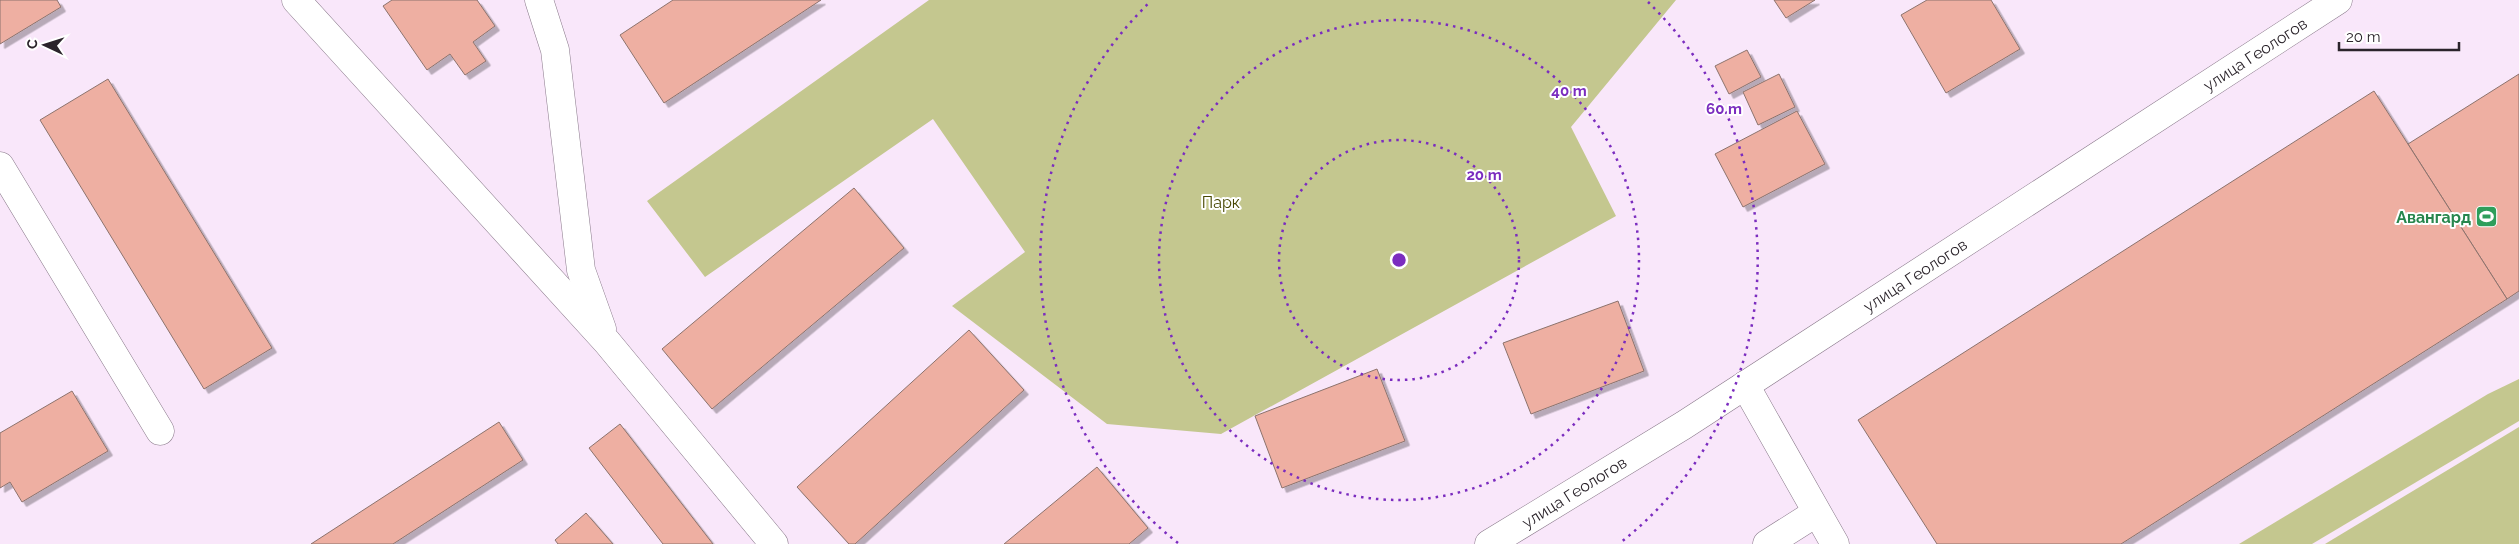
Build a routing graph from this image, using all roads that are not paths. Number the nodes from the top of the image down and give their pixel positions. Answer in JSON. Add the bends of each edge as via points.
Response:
{"nodes":[{"id":1,"x":296,"y":0,"type":"edge"},
{"id":2,"x":539,"y":0,"type":"edge"},
{"id":3,"x":2338,"y":0,"type":"edge"},
{"id":4,"x":0,"y":166,"type":"edge"},
{"id":5,"x":606,"y":342,"type":"junction"},
{"id":6,"x":1745,"y":385,"type":"junction"},
{"id":7,"x":160,"y":431,"type":"dead end"},
{"id":8,"x":1816,"y":513,"type":"junction"},
{"id":9,"x":774,"y":544,"type":"edge"},
{"id":10,"x":1489,"y":544,"type":"edge"},
{"id":11,"x":1767,"y":544,"type":"edge"},
{"id":12,"x":1836,"y":544,"type":"edge"}],
"edges":[{"from":1,"to":5,"type":"street"},
{"from":2,"to":5,"type":"street","via":[[555,50],[581,270]]},
{"from":3,"to":6,"type":"street","name":"улица Геологов"},
{"from":4,"to":7,"type":"street"},
{"from":5,"to":9,"type":"street"},
{"from":6,"to":8,"type":"street"},
{"from":6,"to":10,"type":"street","name":"улица Геологов"},
{"from":8,"to":11,"type":"street"},
{"from":8,"to":12,"type":"street"}]}
